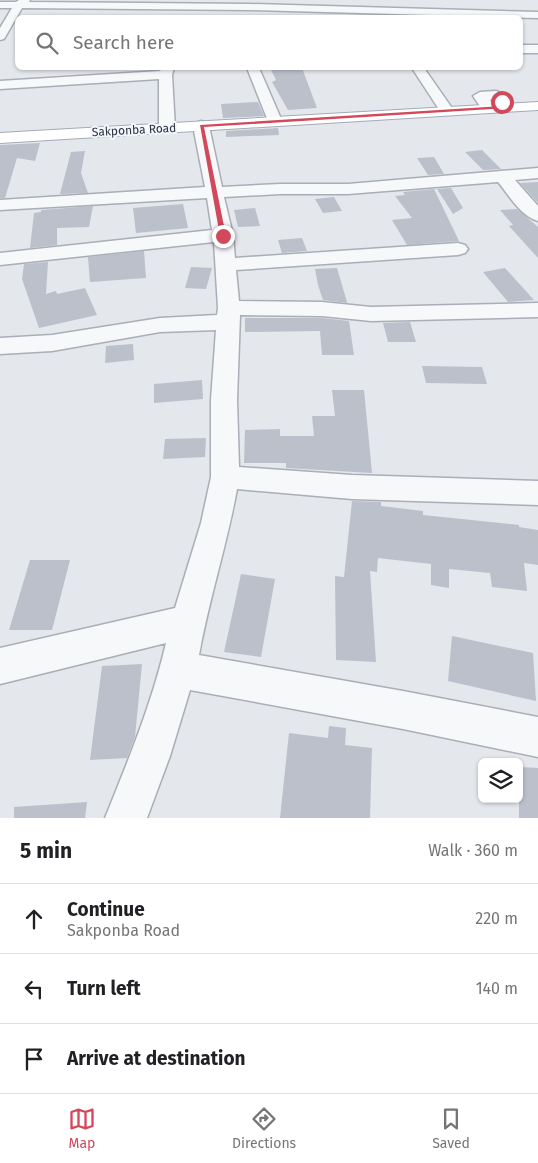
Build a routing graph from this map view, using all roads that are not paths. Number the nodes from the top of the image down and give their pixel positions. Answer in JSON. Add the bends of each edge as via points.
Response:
{"nodes":[{"id":1,"x":22,"y":3,"type":"edge"},
{"id":2,"x":199,"y":4,"type":"edge"},
{"id":3,"x":0,"y":5,"type":"edge"},
{"id":4,"x":392,"y":9,"type":"edge"},
{"id":5,"x":472,"y":11,"type":"edge"},
{"id":6,"x":251,"y":12,"type":"edge"},
{"id":7,"x":190,"y":15,"type":"edge"},
{"id":8,"x":538,"y":15,"type":"edge"},
{"id":9,"x":2,"y":30,"type":"edge"},
{"id":10,"x":523,"y":49,"type":"edge"},
{"id":11,"x":538,"y":49,"type":"edge"},
{"id":12,"x":253,"y":70,"type":"edge"},
{"id":13,"x":419,"y":70,"type":"edge"},
{"id":14,"x":166,"y":71,"type":"edge"},
{"id":15,"x":0,"y":85,"type":"edge"},
{"id":16,"x":538,"y":106,"type":"edge"},
{"id":17,"x":447,"y":111,"type":"junction"},
{"id":18,"x":275,"y":122,"type":"junction"},
{"id":19,"x":201,"y":126,"type":"junction"},
{"id":20,"x":167,"y":128,"type":"junction"},
{"id":21,"x":0,"y":138,"type":"edge"},
{"id":22,"x":538,"y":173,"type":"edge"},
{"id":23,"x":502,"y":176,"type":"junction"},
{"id":24,"x":216,"y":194,"type":"junction"},
{"id":25,"x":0,"y":205,"type":"edge"},
{"id":26,"x":538,"y":215,"type":"edge"},
{"id":27,"x":223,"y":236,"type":"junction"},
{"id":28,"x":458,"y":249,"type":"dead end"},
{"id":29,"x":0,"y":259,"type":"edge"},
{"id":30,"x":226,"y":265,"type":"junction"},
{"id":31,"x":538,"y":310,"type":"edge"},
{"id":32,"x":229,"y":315,"type":"junction"},
{"id":33,"x":0,"y":346,"type":"edge"},
{"id":34,"x":225,"y":477,"type":"junction"},
{"id":35,"x":538,"y":493,"type":"edge"},
{"id":36,"x":188,"y":621,"type":"junction"},
{"id":37,"x":0,"y":666,"type":"edge"},
{"id":38,"x":178,"y":670,"type":"junction"},
{"id":39,"x":538,"y":737,"type":"edge"},
{"id":40,"x":126,"y":818,"type":"edge"}],
"edges":[{"from":1,"to":2,"type":"street"},
{"from":1,"to":3,"type":"street"},
{"from":1,"to":9,"type":"street"},
{"from":2,"to":6,"type":"street"},
{"from":2,"to":7,"type":"street"},
{"from":4,"to":5,"type":"street"},
{"from":4,"to":6,"type":"street"},
{"from":5,"to":8,"type":"street"},
{"from":10,"to":11,"type":"street"},
{"from":12,"to":18,"type":"street"},
{"from":13,"to":17,"type":"street"},
{"from":14,"to":15,"type":"street"},
{"from":14,"to":20,"type":"street"},
{"from":16,"to":17,"type":"main road","name":"Sakponba Road"},
{"from":17,"to":18,"type":"main road","name":"Sakponba Road"},
{"from":18,"to":19,"type":"main road","name":"Sakponba Road"},
{"from":19,"to":20,"type":"main road","name":"Sakponba Road"},
{"from":19,"to":24,"type":"street"},
{"from":20,"to":21,"type":"main road","name":"Sakponba Road"},
{"from":22,"to":23,"type":"street"},
{"from":23,"to":24,"type":"street","via":[[348,189],[299,188]]},
{"from":23,"to":26,"type":"street"},
{"from":24,"to":25,"type":"street"},
{"from":24,"to":27,"type":"street"},
{"from":27,"to":29,"type":"street"},
{"from":27,"to":30,"type":"street"},
{"from":28,"to":30,"type":"street"},
{"from":30,"to":32,"type":"street"},
{"from":31,"to":32,"type":"street","via":[[371,314],[322,309]]},
{"from":32,"to":33,"type":"street","via":[[82,339]]},
{"from":32,"to":34,"type":"street","via":[[224,400]]},
{"from":34,"to":35,"type":"street","via":[[352,487]]},
{"from":34,"to":36,"type":"street","via":[[216,523]]},
{"from":36,"to":37,"type":"street"},
{"from":36,"to":38,"type":"street"},
{"from":38,"to":39,"type":"street","via":[[450,718]]},
{"from":38,"to":40,"type":"street"}]}
